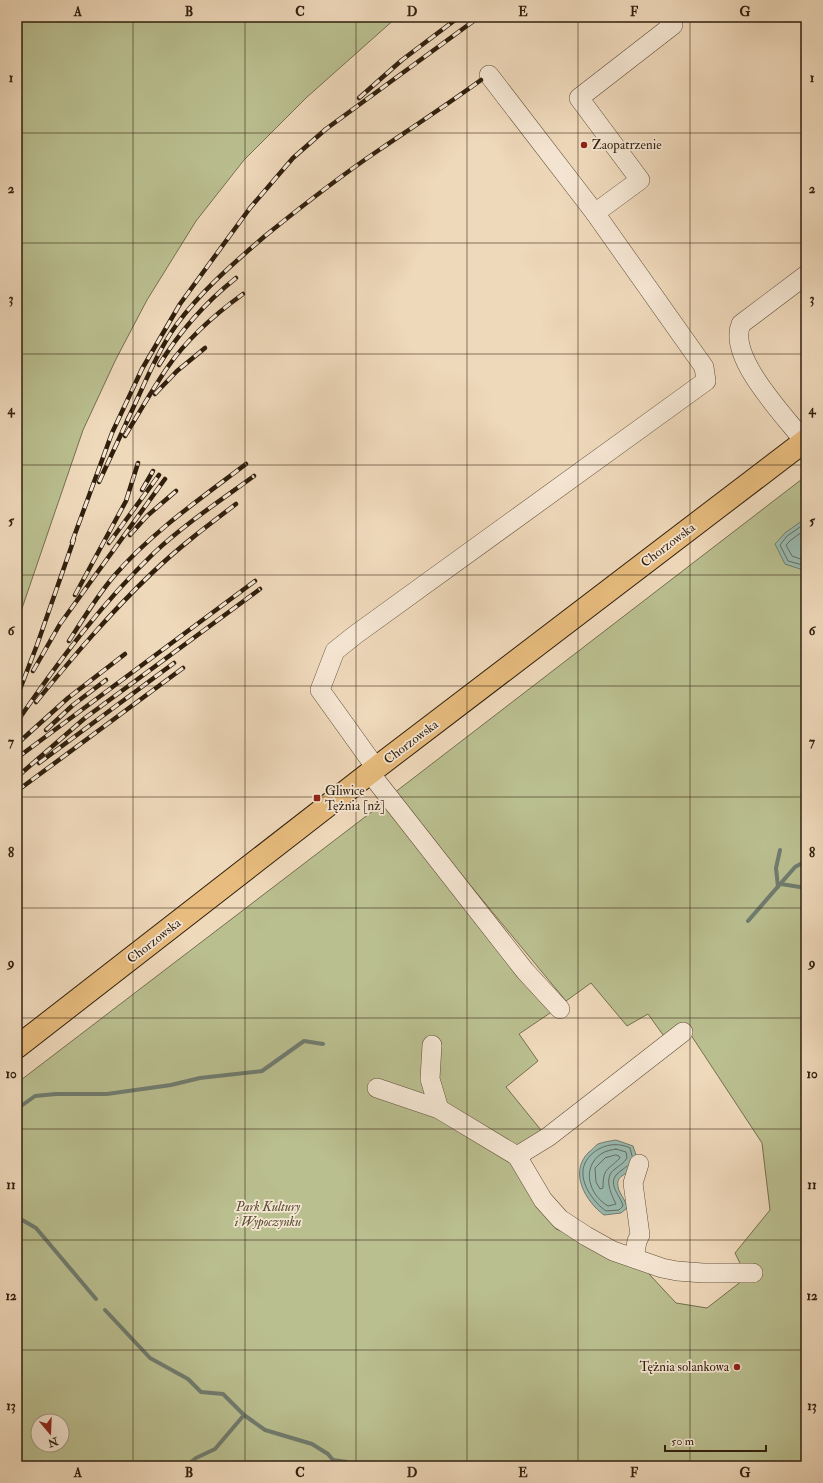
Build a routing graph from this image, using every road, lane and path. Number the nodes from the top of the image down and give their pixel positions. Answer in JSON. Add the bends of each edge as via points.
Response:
{"nodes":[{"id":1,"x":667,"y":17,"type":"edge"},
{"id":2,"x":489,"y":75,"type":"dead end"},
{"id":3,"x":595,"y":213,"type":"junction"},
{"id":4,"x":806,"y":275,"type":"edge"},
{"id":5,"x":805,"y":440,"type":"edge"},
{"id":6,"x":374,"y":771,"type":"junction"},
{"id":7,"x":560,"y":1009,"type":"dead end"},
{"id":8,"x":684,"y":1032,"type":"dead end"},
{"id":9,"x":432,"y":1045,"type":"dead end"},
{"id":10,"x":17,"y":1047,"type":"edge"},
{"id":11,"x":377,"y":1088,"type":"dead end"},
{"id":12,"x":439,"y":1109,"type":"junction"},
{"id":13,"x":517,"y":1156,"type":"junction"},
{"id":14,"x":639,"y":1164,"type":"dead end"},
{"id":15,"x":634,"y":1258,"type":"junction"},
{"id":16,"x":753,"y":1273,"type":"dead end"}],
"edges":[{"from":1,"to":3,"type":"lane","via":[[673,25],[579,98],[640,180]]},
{"from":2,"to":3,"type":"lane"},
{"from":3,"to":6,"type":"lane","via":[[704,367],[706,381],[335,651],[320,690]]},
{"from":4,"to":5,"type":"lane","via":[[740,324],[737,332],[747,367]]},
{"from":5,"to":6,"type":"main road","name":"Chorzowska"},
{"from":6,"to":7,"type":"lane","via":[[525,971]]},
{"from":6,"to":10,"type":"main road","name":"Chorzowska"},
{"from":8,"to":13,"type":"lane","via":[[548,1137]]},
{"from":9,"to":12,"type":"lane","via":[[430,1079]]},
{"from":11,"to":12,"type":"lane"},
{"from":12,"to":13,"type":"lane"},
{"from":13,"to":15,"type":"lane","via":[[543,1200],[560,1219],[613,1251]]},
{"from":14,"to":15,"type":"lane","via":[[633,1183],[640,1235],[636,1241]]},
{"from":15,"to":16,"type":"lane","via":[[677,1271]]}]}
